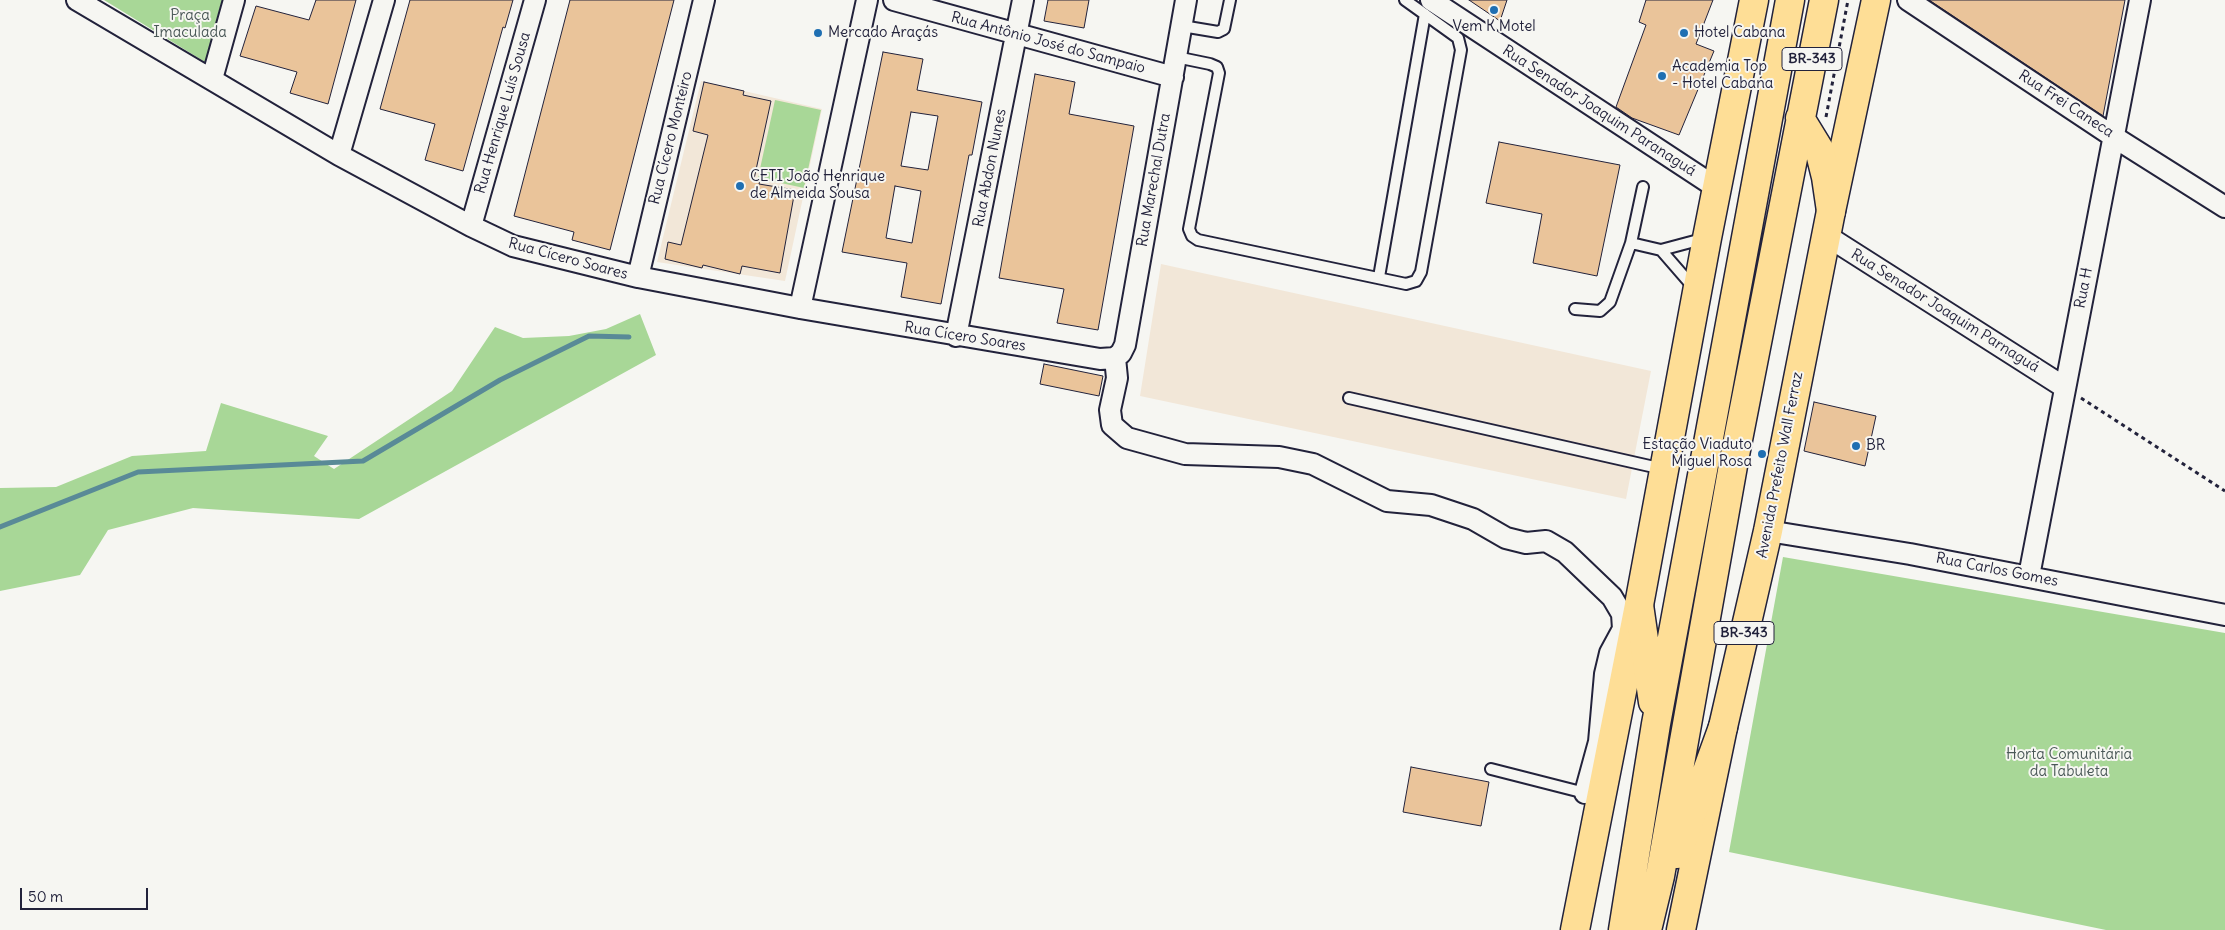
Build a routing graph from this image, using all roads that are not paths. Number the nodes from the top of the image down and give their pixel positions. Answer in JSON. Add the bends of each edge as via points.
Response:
{"nodes":[{"id":1,"x":234,"y":0,"type":"edge"},
{"id":2,"x":384,"y":0,"type":"edge"},
{"id":3,"x":535,"y":0,"type":"edge"},
{"id":4,"x":704,"y":0,"type":"edge"},
{"id":5,"x":867,"y":0,"type":"edge"},
{"id":6,"x":894,"y":0,"type":"edge"},
{"id":7,"x":1023,"y":0,"type":"edge"},
{"id":8,"x":1186,"y":0,"type":"edge"},
{"id":9,"x":1230,"y":0,"type":"edge"},
{"id":10,"x":1405,"y":0,"type":"edge"},
{"id":11,"x":1754,"y":0,"type":"edge"},
{"id":12,"x":1790,"y":0,"type":"edge"},
{"id":13,"x":1824,"y":0,"type":"edge"},
{"id":14,"x":1876,"y":0,"type":"edge"},
{"id":15,"x":1908,"y":0,"type":"edge"},
{"id":16,"x":2140,"y":0,"type":"edge"},
{"id":17,"x":84,"y":2,"type":"edge"},
{"id":18,"x":1428,"y":7,"type":"edge"},
{"id":19,"x":1182,"y":26,"type":"junction"},
{"id":20,"x":1016,"y":34,"type":"junction"},
{"id":21,"x":1176,"y":57,"type":"junction"},
{"id":22,"x":1173,"y":77,"type":"junction"},
{"id":23,"x":212,"y":79,"type":"junction"},
{"id":24,"x":1800,"y":118,"type":"junction"},
{"id":25,"x":2114,"y":137,"type":"junction"},
{"id":26,"x":339,"y":155,"type":"junction"},
{"id":27,"x":1643,"y":187,"type":"dead end"},
{"id":28,"x":1717,"y":188,"type":"junction"},
{"id":29,"x":2225,"y":207,"type":"edge"},
{"id":30,"x":1829,"y":223,"type":"junction"},
{"id":31,"x":471,"y":226,"type":"junction"},
{"id":32,"x":1707,"y":238,"type":"junction"},
{"id":33,"x":1630,"y":242,"type":"junction"},
{"id":34,"x":1660,"y":250,"type":"junction"},
{"id":35,"x":638,"y":277,"type":"junction"},
{"id":36,"x":1379,"y":277,"type":"junction"},
{"id":37,"x":1697,"y":291,"type":"junction"},
{"id":38,"x":800,"y":308,"type":"junction"},
{"id":39,"x":1575,"y":309,"type":"dead end"},
{"id":40,"x":956,"y":336,"type":"junction"},
{"id":41,"x":1115,"y":358,"type":"junction"},
{"id":42,"x":2064,"y":387,"type":"junction"},
{"id":43,"x":1349,"y":398,"type":"dead end"},
{"id":44,"x":1664,"y":469,"type":"junction"},
{"id":45,"x":1768,"y":531,"type":"junction"},
{"id":46,"x":2029,"y":576,"type":"junction"},
{"id":47,"x":1639,"y":605,"type":"junction"},
{"id":48,"x":2225,"y":615,"type":"edge"},
{"id":49,"x":1628,"y":631,"type":"junction"},
{"id":50,"x":1656,"y":724,"type":"junction"},
{"id":51,"x":1723,"y":727,"type":"junction"},
{"id":52,"x":1491,"y":769,"type":"dead end"},
{"id":53,"x":1594,"y":795,"type":"junction"},
{"id":54,"x":1633,"y":929,"type":"edge"},
{"id":55,"x":1575,"y":930,"type":"edge"},
{"id":56,"x":1681,"y":930,"type":"edge"}],
"edges":[{"from":1,"to":23,"type":"street"},
{"from":2,"to":26,"type":"street"},
{"from":3,"to":31,"type":"street","name":"Rua Henrique Luís Sousa"},
{"from":4,"to":35,"type":"street","name":"Rua Cícero Monteiro"},
{"from":5,"to":38,"type":"street"},
{"from":6,"to":20,"type":"street","name":"Rua Antônio José do Sampaio"},
{"from":7,"to":20,"type":"street","name":"Rua Abdon Nunes"},
{"from":8,"to":19,"type":"street","name":"Rua Marechal Dutra"},
{"from":9,"to":19,"type":"lane","via":[[1224,29],[1218,32]]},
{"from":10,"to":18,"type":"lane"},
{"from":11,"to":28,"type":"main road"},
{"from":12,"to":50,"type":"main road","number":"BR-343"},
{"from":13,"to":24,"type":"main road","number":"BR-343"},
{"from":14,"to":30,"type":"main road","name":"Avenida Prefeito Wall Ferraz"},
{"from":15,"to":25,"type":"street","name":"Rua Frei Caneca"},
{"from":16,"to":25,"type":"street","name":"Rua H"},
{"from":17,"to":23,"type":"street","name":"Rua Cícero Soares"},
{"from":18,"to":28,"type":"street","name":"Rua Senador Joaquim Paranaguá"},
{"from":18,"to":36,"type":"lane"},
{"from":18,"to":36,"type":"lane","via":[[1458,38],[1461,50],[1421,272],[1416,281],[1406,284]]},
{"from":19,"to":21,"type":"street","name":"Rua Marechal Dutra"},
{"from":20,"to":22,"type":"street","name":"Rua Antônio José do Sampaio"},
{"from":20,"to":40,"type":"street","name":"Rua Abdon Nunes"},
{"from":21,"to":22,"type":"street","name":"Rua Marechal Dutra"},
{"from":21,"to":36,"type":"lane","via":[[1210,64],[1217,67],[1219,73],[1189,229],[1192,236],[1198,240]]},
{"from":22,"to":41,"type":"street","name":"Rua Marechal Dutra","via":[[1125,346]]},
{"from":23,"to":26,"type":"street","name":"Rua Cícero Soares"},
{"from":24,"to":30,"type":"main road","number":"BR-343","via":[[1819,150],[1826,177]]},
{"from":24,"to":54,"type":"main road","via":[[1734,460],[1660,876]]},
{"from":25,"to":29,"type":"street","name":"Rua Frei Caneca"},
{"from":25,"to":42,"type":"street","name":"Rua H"},
{"from":26,"to":31,"type":"street","name":"Rua Cícero Soares"},
{"from":27,"to":33,"type":"lane"},
{"from":28,"to":32,"type":"main road"},
{"from":30,"to":42,"type":"street","name":"Rua Senador Joaquim Parnaguá"},
{"from":30,"to":45,"type":"main road","name":"Avenida Prefeito Wall Ferraz","number":"BR-343"},
{"from":31,"to":35,"type":"street","name":"Rua Cícero Soares","via":[[527,251]]},
{"from":32,"to":34,"type":"lane"},
{"from":32,"to":37,"type":"main road"},
{"from":33,"to":34,"type":"lane"},
{"from":33,"to":39,"type":"lane","via":[[1610,302],[1600,311]]},
{"from":34,"to":37,"type":"lane"},
{"from":35,"to":38,"type":"street","name":"Rua Cícero Soares"},
{"from":37,"to":44,"type":"main road"},
{"from":38,"to":40,"type":"street","name":"Rua Cícero Soares"},
{"from":40,"to":41,"type":"street","name":"Rua Cícero Soares"},
{"from":41,"to":49,"type":"street","via":[[1117,378],[1110,410],[1112,425],[1127,438],[1185,454],[1280,457],[1313,464],[1387,502],[1431,505],[1473,519],[1506,538],[1546,541],[1565,552],[1612,596]]},
{"from":42,"to":46,"type":"street","name":"Rua H"},
{"from":43,"to":44,"type":"lane"},
{"from":44,"to":47,"type":"main road"},
{"from":45,"to":46,"type":"street","name":"Rua Carlos Gomes"},
{"from":45,"to":51,"type":"main road","name":"Avenida Prefeito Wall Ferraz","number":"BR-343"},
{"from":46,"to":48,"type":"street","name":"Rua Carlos Gomes"},
{"from":47,"to":49,"type":"main road"},
{"from":47,"to":50,"type":"main road"},
{"from":49,"to":53,"type":"main road"},
{"from":50,"to":54,"type":"main road","number":"BR-343"},
{"from":51,"to":54,"type":"main road"},
{"from":51,"to":56,"type":"main road","name":"Avenida Prefeito Wall Ferraz","number":"BR-343"},
{"from":52,"to":53,"type":"lane"},
{"from":53,"to":55,"type":"main road"}]}
